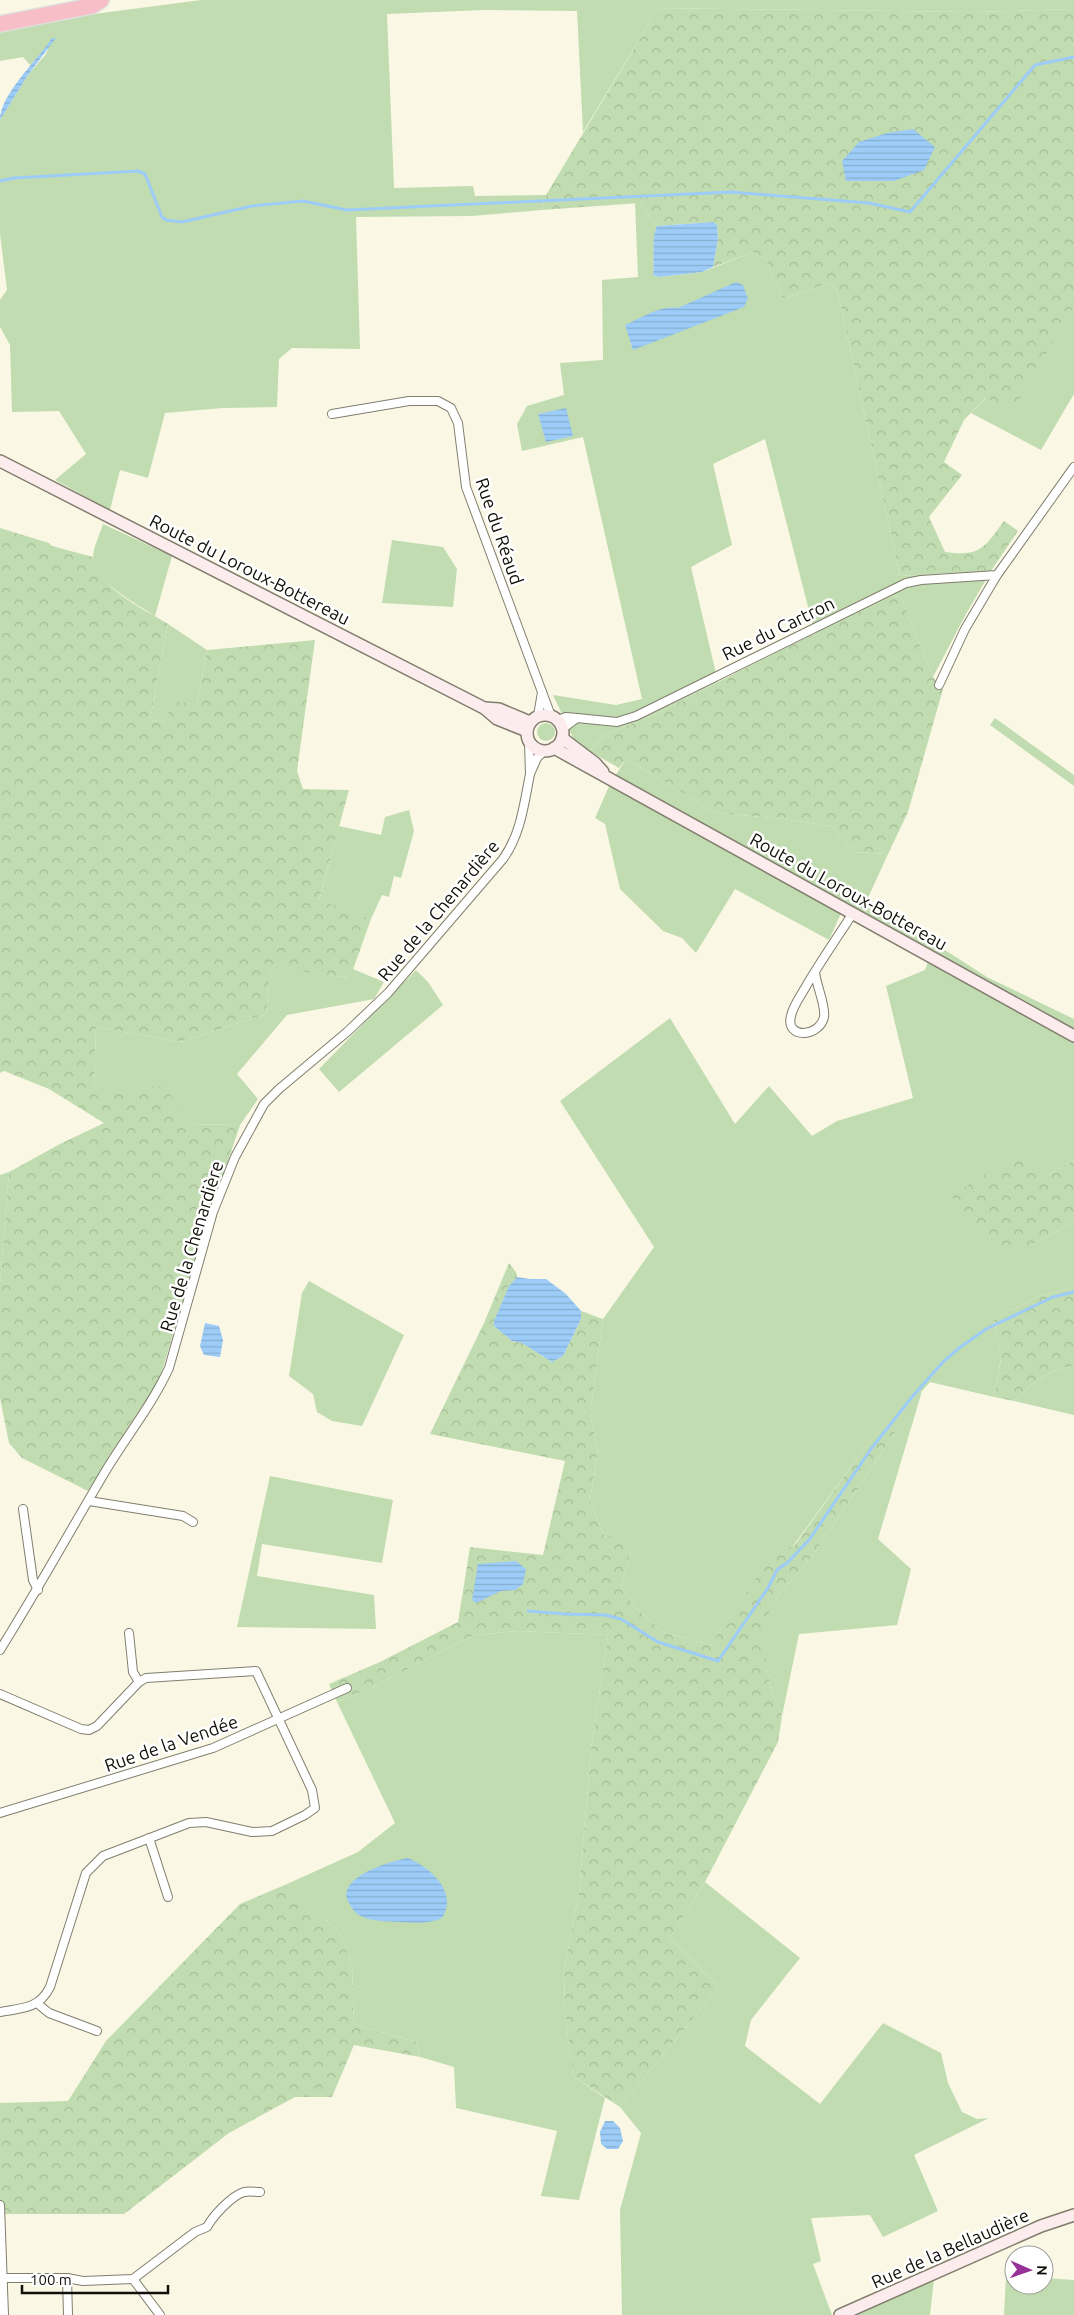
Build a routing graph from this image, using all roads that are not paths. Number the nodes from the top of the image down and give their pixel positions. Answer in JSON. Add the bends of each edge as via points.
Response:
{"nodes":[{"id":1,"x":78,"y":0,"type":"edge"},
{"id":2,"x":101,"y":0,"type":"edge"},
{"id":3,"x":0,"y":14,"type":"edge"},
{"id":4,"x":0,"y":24,"type":"edge"},
{"id":5,"x":332,"y":414,"type":"dead end"},
{"id":6,"x":0,"y":461,"type":"edge"},
{"id":7,"x":1074,"y":467,"type":"edge"},
{"id":8,"x":997,"y":575,"type":"junction"},
{"id":9,"x":939,"y":685,"type":"dead end"},
{"id":10,"x":542,"y":692,"type":"junction"},
{"id":11,"x":558,"y":726,"type":"junction"},
{"id":12,"x":531,"y":728,"type":"junction"},
{"id":13,"x":549,"y":749,"type":"junction"},
{"id":14,"x":530,"y":774,"type":"junction"},
{"id":15,"x":607,"y":776,"type":"junction"},
{"id":16,"x":853,"y":913,"type":"junction"},
{"id":17,"x":814,"y":972,"type":"junction"},
{"id":18,"x":1074,"y":1036,"type":"edge"},
{"id":19,"x":89,"y":1501,"type":"junction"},
{"id":20,"x":23,"y":1509,"type":"dead end"},
{"id":21,"x":193,"y":1522,"type":"dead end"},
{"id":22,"x":38,"y":1590,"type":"junction"},
{"id":23,"x":129,"y":1633,"type":"dead end"},
{"id":24,"x":0,"y":1650,"type":"edge"},
{"id":25,"x":139,"y":1682,"type":"junction"},
{"id":26,"x":347,"y":1688,"type":"dead end"},
{"id":27,"x":0,"y":1694,"type":"edge"},
{"id":28,"x":278,"y":1719,"type":"junction"},
{"id":29,"x":0,"y":1813,"type":"edge"},
{"id":30,"x":149,"y":1838,"type":"junction"},
{"id":31,"x":168,"y":1897,"type":"dead end"},
{"id":32,"x":38,"y":2004,"type":"junction"},
{"id":33,"x":0,"y":2012,"type":"edge"},
{"id":34,"x":97,"y":2032,"type":"dead end"},
{"id":35,"x":260,"y":2192,"type":"dead end"},
{"id":36,"x":0,"y":2205,"type":"edge"},
{"id":37,"x":1074,"y":2215,"type":"edge"},
{"id":38,"x":2,"y":2278,"type":"edge"},
{"id":39,"x":67,"y":2278,"type":"junction"},
{"id":40,"x":133,"y":2279,"type":"junction"},
{"id":41,"x":4,"y":2315,"type":"edge"},
{"id":42,"x":68,"y":2315,"type":"edge"},
{"id":43,"x":160,"y":2315,"type":"edge"},
{"id":44,"x":840,"y":2315,"type":"edge"}],
"edges":[{"from":1,"to":3,"type":"highway"},
{"from":2,"to":4,"type":"highway","via":[[92,6]]},
{"from":5,"to":10,"type":"street","name":"Rue du Réaud","via":[[409,401],[438,401],[451,408],[458,423],[466,488]]},
{"from":6,"to":12,"type":"main road","name":"Route du Loroux-Bottereau","via":[[484,708],[497,719]]},
{"from":7,"to":8,"type":"street"},
{"from":8,"to":9,"type":"street","via":[[969,622]]},
{"from":8,"to":11,"type":"street","name":"Rue du Cartron","via":[[906,583],[636,716],[617,722],[578,718]]},
{"from":10,"to":11,"type":"street","name":"Rue du Réaud"},
{"from":10,"to":12,"type":"street","name":"Rue du Réaud"},
{"from":11,"to":12,"type":"main road"},
{"from":11,"to":13,"type":"main road"},
{"from":11,"to":15,"type":"main road","name":"Route du Loroux-Bottereau"},
{"from":12,"to":13,"type":"main road","name":"Route du Loroux-Bottereau","via":[[538,750]]},
{"from":12,"to":14,"type":"street","name":"Rue de la Chenardière"},
{"from":13,"to":14,"type":"street","name":"Rue de la Chenardière","via":[[537,758]]},
{"from":13,"to":15,"type":"main road","name":"Route du Loroux-Bottereau"},
{"from":14,"to":19,"type":"street","name":"Rue de la Chenardière","via":[[521,821],[512,847],[503,859],[388,993],[264,1104],[235,1157],[213,1212],[170,1368]]},
{"from":15,"to":16,"type":"main road","name":"Route du Loroux-Bottereau"},
{"from":16,"to":17,"type":"street"},
{"from":16,"to":18,"type":"main road","name":"Route du Loroux-Bottereau"},
{"from":17,"to":17,"type":"street","via":[[791,1016],[793,1030],[801,1033],[810,1033],[820,1026],[824,1017]]},
{"from":19,"to":21,"type":"street","via":[[182,1516]]},
{"from":19,"to":22,"type":"street","name":"Rue de la Chenardière"},
{"from":20,"to":22,"type":"street","via":[[33,1580]]},
{"from":22,"to":24,"type":"street","name":"Rue de la Chenardière"},
{"from":23,"to":25,"type":"street","via":[[133,1672]]},
{"from":25,"to":27,"type":"street","via":[[97,1726],[89,1730]]},
{"from":25,"to":28,"type":"street","via":[[146,1678],[256,1670]]},
{"from":26,"to":28,"type":"street","name":"Rue de la Vendée"},
{"from":28,"to":29,"type":"street","name":"Rue de la Vendée","via":[[213,1748]]},
{"from":28,"to":30,"type":"street","via":[[312,1790],[315,1808],[272,1831],[252,1832],[206,1822],[189,1823]]},
{"from":30,"to":31,"type":"street"},
{"from":30,"to":32,"type":"street","via":[[103,1856],[86,1873],[50,1987]]},
{"from":32,"to":33,"type":"street"},
{"from":32,"to":34,"type":"street","via":[[49,2013]]},
{"from":35,"to":40,"type":"street","via":[[240,2195],[213,2216],[207,2228],[195,2232]]},
{"from":36,"to":38,"type":"street"},
{"from":37,"to":44,"type":"main road","name":"Rue de la Bellaudière","via":[[1041,2226]]},
{"from":38,"to":39,"type":"street"},
{"from":38,"to":41,"type":"street"},
{"from":39,"to":40,"type":"street","via":[[83,2281]]},
{"from":39,"to":42,"type":"street"},
{"from":40,"to":43,"type":"street"}]}
